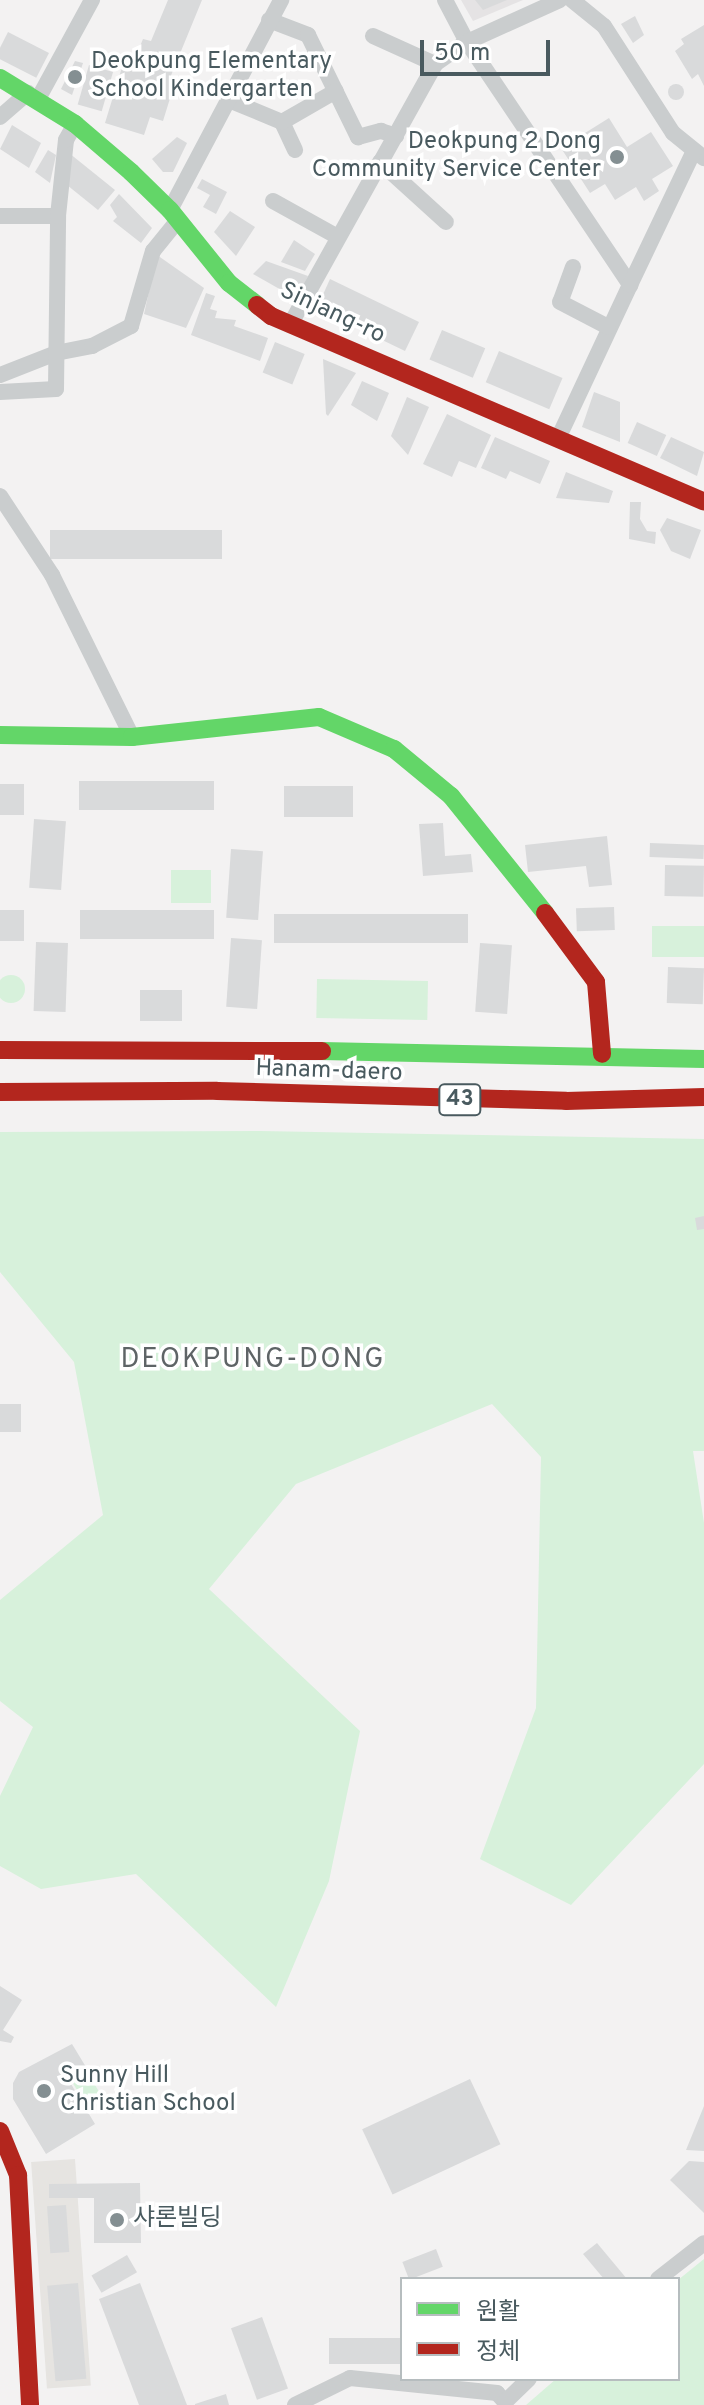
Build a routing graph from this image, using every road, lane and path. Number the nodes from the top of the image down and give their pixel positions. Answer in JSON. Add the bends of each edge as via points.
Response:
{"nodes":[{"id":1,"x":92,"y":0,"type":"edge"},
{"id":2,"x":281,"y":0,"type":"edge"},
{"id":3,"x":445,"y":0,"type":"edge"},
{"id":4,"x":560,"y":0,"type":"edge"},
{"id":5,"x":572,"y":0,"type":"edge"},
{"id":6,"x":269,"y":20,"type":"junction"},
{"id":7,"x":373,"y":36,"type":"dead end"},
{"id":8,"x":467,"y":42,"type":"junction"},
{"id":9,"x":435,"y":64,"type":"junction"},
{"id":10,"x":0,"y":78,"type":"edge"},
{"id":11,"x":336,"y":91,"type":"junction"},
{"id":12,"x":33,"y":96,"type":"junction"},
{"id":13,"x":229,"y":100,"type":"junction"},
{"id":14,"x":0,"y":117,"type":"edge"},
{"id":15,"x":282,"y":122,"type":"junction"},
{"id":16,"x":75,"y":124,"type":"junction"},
{"id":17,"x":396,"y":136,"type":"junction"},
{"id":18,"x":295,"y":150,"type":"dead end"},
{"id":19,"x":699,"y":154,"type":"edge"},
{"id":20,"x":380,"y":162,"type":"junction"},
{"id":21,"x":273,"y":201,"type":"dead end"},
{"id":22,"x":174,"y":215,"type":"junction"},
{"id":23,"x":0,"y":216,"type":"edge"},
{"id":24,"x":58,"y":216,"type":"junction"},
{"id":25,"x":446,"y":222,"type":"dead end"},
{"id":26,"x":338,"y":237,"type":"junction"},
{"id":27,"x":573,"y":267,"type":"dead end"},
{"id":28,"x":630,"y":285,"type":"junction"},
{"id":29,"x":290,"y":325,"type":"junction"},
{"id":30,"x":608,"y":327,"type":"junction"},
{"id":31,"x":56,"y":353,"type":"junction"},
{"id":32,"x":0,"y":375,"type":"edge"},
{"id":33,"x":0,"y":392,"type":"edge"},
{"id":34,"x":558,"y":439,"type":"junction"},
{"id":35,"x":0,"y":496,"type":"edge"},
{"id":36,"x":704,"y":502,"type":"edge"},
{"id":37,"x":0,"y":735,"type":"edge"},
{"id":38,"x":132,"y":737,"type":"junction"},
{"id":39,"x":0,"y":1050,"type":"edge"},
{"id":40,"x":602,"y":1054,"type":"junction"},
{"id":41,"x":704,"y":1059,"type":"edge"},
{"id":42,"x":0,"y":1092,"type":"edge"},
{"id":43,"x":704,"y":1097,"type":"edge"},
{"id":44,"x":0,"y":2131,"type":"edge"},
{"id":45,"x":704,"y":2243,"type":"edge"},
{"id":46,"x":661,"y":2277,"type":"edge"},
{"id":47,"x":527,"y":2381,"type":"edge"},
{"id":48,"x":30,"y":2405,"type":"edge"},
{"id":49,"x":295,"y":2405,"type":"edge"}],
"edges":[{"from":1,"to":12,"type":"street"},
{"from":2,"to":6,"type":"street"},
{"from":3,"to":8,"type":"street"},
{"from":4,"to":8,"type":"street"},
{"from":5,"to":19,"type":"street","via":[[604,26],[661,118]]},
{"from":6,"to":11,"type":"street","via":[[308,35]]},
{"from":6,"to":13,"type":"street"},
{"from":7,"to":9,"type":"street"},
{"from":8,"to":9,"type":"street"},
{"from":8,"to":28,"type":"street"},
{"from":9,"to":17,"type":"street"},
{"from":10,"to":12,"type":"street","name":"Sinjang-ro"},
{"from":11,"to":15,"type":"street"},
{"from":11,"to":17,"type":"street","via":[[358,137],[381,131]]},
{"from":12,"to":14,"type":"street"},
{"from":12,"to":16,"type":"street","name":"Sinjang-ro"},
{"from":13,"to":15,"type":"street"},
{"from":13,"to":22,"type":"street"},
{"from":15,"to":18,"type":"street"},
{"from":16,"to":22,"type":"street","name":"Sinjang-ro"},
{"from":16,"to":24,"type":"street","via":[[66,140]]},
{"from":17,"to":20,"type":"street"},
{"from":19,"to":28,"type":"street"},
{"from":20,"to":25,"type":"street"},
{"from":20,"to":26,"type":"street"},
{"from":21,"to":26,"type":"street"},
{"from":22,"to":29,"type":"street","name":"Sinjang-ro","via":[[229,283]]},
{"from":22,"to":31,"type":"street","via":[[153,251],[131,326],[92,346]]},
{"from":23,"to":24,"type":"street"},
{"from":24,"to":31,"type":"street"},
{"from":26,"to":29,"type":"street"},
{"from":27,"to":30,"type":"street","via":[[560,302]]},
{"from":28,"to":30,"type":"street"},
{"from":29,"to":34,"type":"street","name":"Sinjang-ro"},
{"from":30,"to":34,"type":"street"},
{"from":31,"to":32,"type":"street"},
{"from":31,"to":33,"type":"street","via":[[56,389]]},
{"from":34,"to":36,"type":"street","name":"Sinjang-ro"},
{"from":35,"to":38,"type":"street","via":[[52,575]]},
{"from":37,"to":38,"type":"street"},
{"from":38,"to":40,"type":"street","via":[[319,717],[394,749],[451,796],[581,958],[596,982]]},
{"from":39,"to":40,"type":"street","name":"Hanam-daero","number":"43"},
{"from":40,"to":41,"type":"street","name":"Hanam-daero","number":"43"},
{"from":42,"to":43,"type":"street","name":"Hanam-daero","number":"43","via":[[217,1091],[566,1101]]},
{"from":44,"to":48,"type":"street","via":[[18,2175]]},
{"from":45,"to":46,"type":"street"},
{"from":47,"to":49,"type":"street","via":[[505,2402],[497,2393],[350,2378]]}]}
